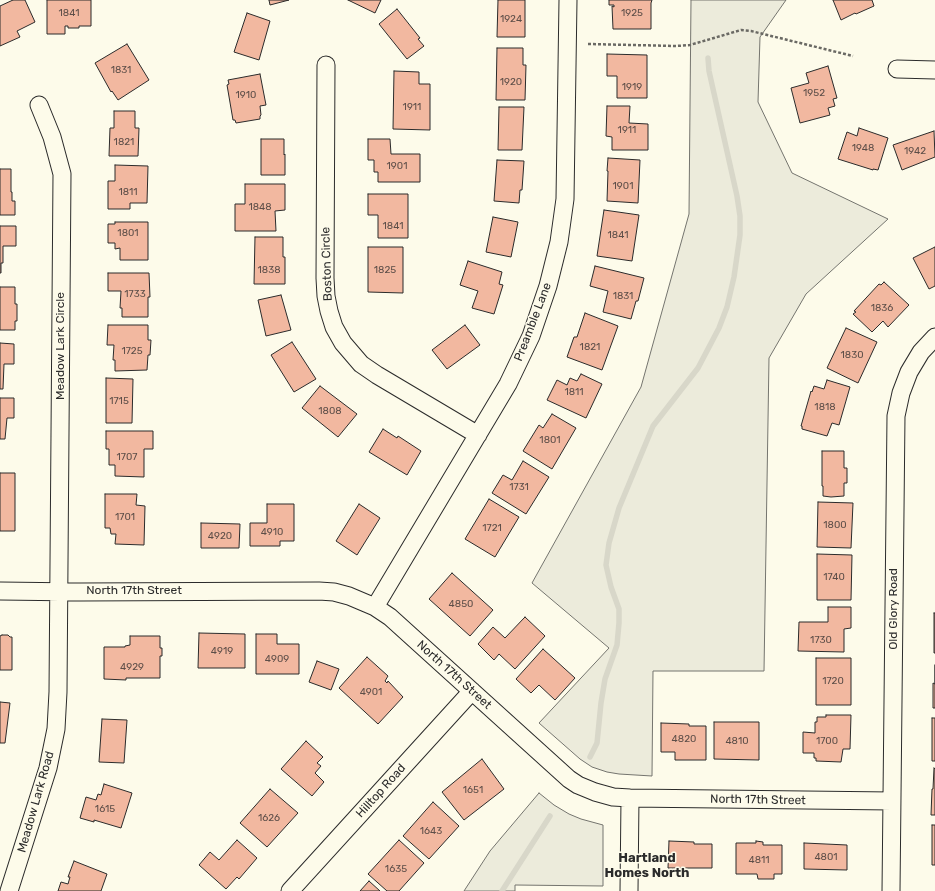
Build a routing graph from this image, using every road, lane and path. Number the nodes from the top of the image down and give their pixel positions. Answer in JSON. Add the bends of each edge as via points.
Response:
{"nodes":[{"id":1,"x":568,"y":0,"type":"edge"},
{"id":2,"x":588,"y":44,"type":"dead end"},
{"id":3,"x":852,"y":56,"type":"dead end"},
{"id":4,"x":326,"y":65,"type":"dead end"},
{"id":5,"x":897,"y":69,"type":"dead end"},
{"id":6,"x":935,"y":70,"type":"edge"},
{"id":7,"x":39,"y":105,"type":"dead end"},
{"id":8,"x":935,"y":337,"type":"edge"},
{"id":9,"x":478,"y":435,"type":"junction"},
{"id":10,"x":0,"y":590,"type":"edge"},
{"id":11,"x":59,"y":592,"type":"junction"},
{"id":12,"x":375,"y":606,"type":"junction"},
{"id":13,"x":472,"y":691,"type":"junction"},
{"id":14,"x":630,"y":798,"type":"junction"},
{"id":15,"x":892,"y":801,"type":"junction"},
{"id":16,"x":9,"y":891,"type":"edge"},
{"id":17,"x":290,"y":891,"type":"edge"},
{"id":18,"x":629,"y":891,"type":"edge"},
{"id":19,"x":891,"y":891,"type":"edge"}],
"edges":[{"from":1,"to":9,"type":"street","name":"Preamble Lane","via":[[565,199],[559,242],[548,286],[531,336],[508,384]]},
{"from":2,"to":3,"type":"path","via":[[690,45],[741,30],[751,30]]},
{"from":4,"to":9,"type":"street","name":"Boston Circle","via":[[325,278],[327,303],[334,327],[343,343],[361,364]]},
{"from":5,"to":6,"type":"street"},
{"from":7,"to":11,"type":"street","name":"Meadow Lark Circle","via":[[52,137],[62,174]]},
{"from":8,"to":15,"type":"street","name":"Old Glory Road","via":[[921,352],[909,372],[896,416]]},
{"from":9,"to":12,"type":"street","name":"Preamble Lane"},
{"from":10,"to":11,"type":"street","name":"North 17th Street"},
{"from":11,"to":12,"type":"street","name":"North 17th Street","via":[[319,591],[349,596]]},
{"from":11,"to":16,"type":"street","name":"Meadow Lark Road","via":[[56,729],[48,768]]},
{"from":12,"to":13,"type":"street","name":"North 17th Street"},
{"from":13,"to":14,"type":"street","name":"North 17th Street","via":[[569,779],[595,792]]},
{"from":13,"to":17,"type":"street","name":"Hilltop Road"},
{"from":14,"to":15,"type":"street","name":"North 17th Street"},
{"from":14,"to":18,"type":"street"},
{"from":15,"to":19,"type":"street","name":"Old Glory Road"}]}
